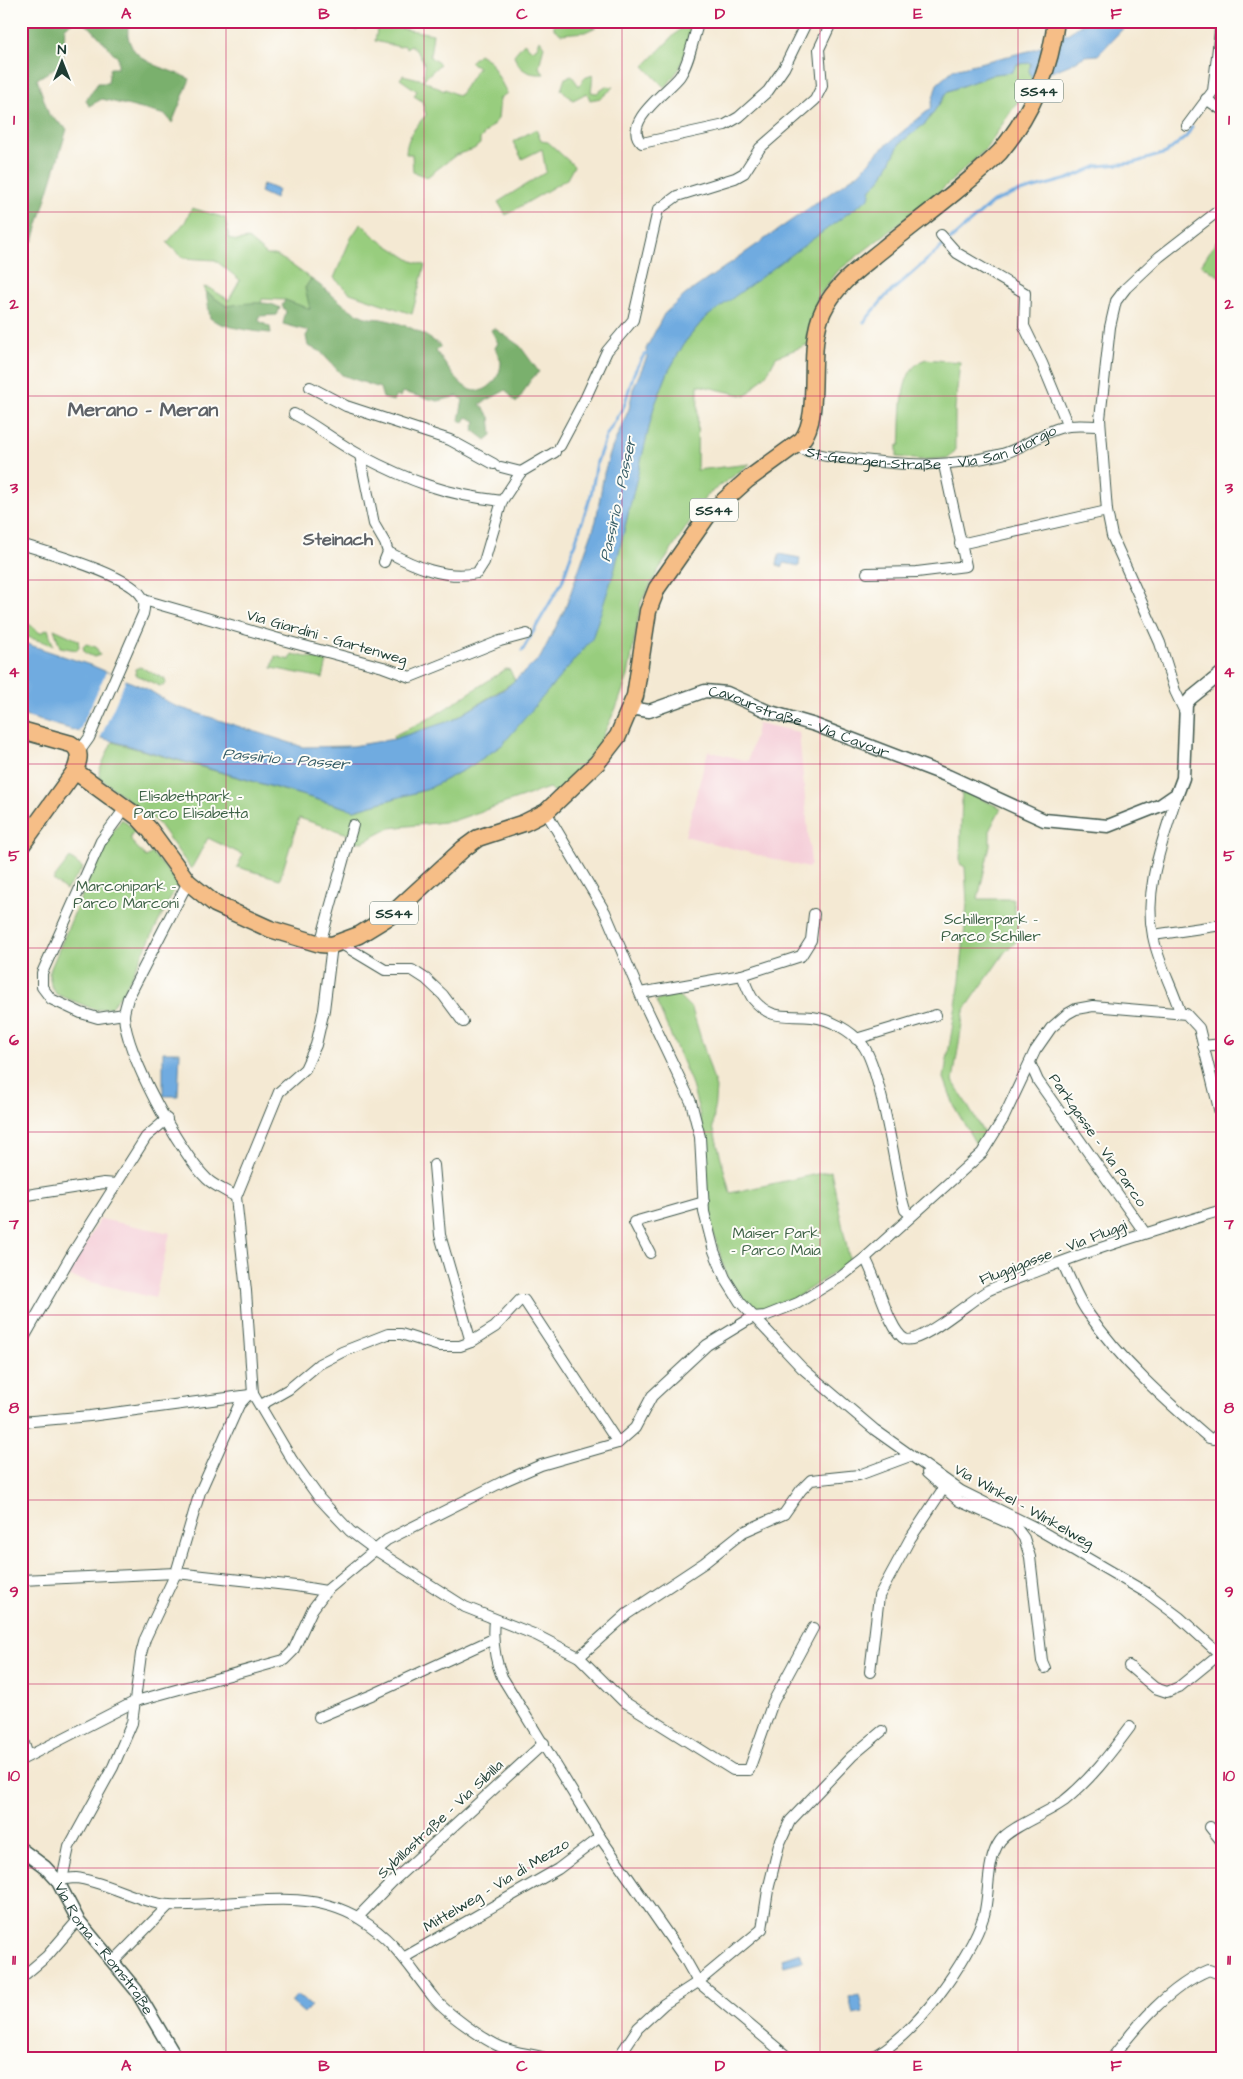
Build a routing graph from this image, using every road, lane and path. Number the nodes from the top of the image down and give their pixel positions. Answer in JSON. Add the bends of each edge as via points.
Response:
{"nodes":[{"id":1,"x":699,"y":21,"type":"edge"},
{"id":2,"x":807,"y":21,"type":"edge"},
{"id":3,"x":832,"y":21,"type":"edge"},
{"id":4,"x":1056,"y":21,"type":"edge"},
{"id":5,"x":1222,"y":21,"type":"edge"},
{"id":6,"x":1206,"y":99,"type":"junction"},
{"id":7,"x":1222,"y":110,"type":"edge"},
{"id":8,"x":1187,"y":126,"type":"dead end"},
{"id":9,"x":1222,"y":208,"type":"edge"},
{"id":10,"x":941,"y":235,"type":"dead end"},
{"id":11,"x":310,"y":387,"type":"dead end"},
{"id":12,"x":294,"y":414,"type":"dead end"},
{"id":13,"x":1068,"y":426,"type":"junction"},
{"id":14,"x":1100,"y":426,"type":"junction"},
{"id":15,"x":795,"y":445,"type":"junction"},
{"id":16,"x":360,"y":455,"type":"junction"},
{"id":17,"x":944,"y":465,"type":"junction"},
{"id":18,"x":521,"y":472,"type":"junction"},
{"id":19,"x":502,"y":501,"type":"junction"},
{"id":20,"x":1107,"y":511,"type":"junction"},
{"id":21,"x":21,"y":544,"type":"edge"},
{"id":22,"x":960,"y":544,"type":"junction"},
{"id":23,"x":387,"y":548,"type":"junction"},
{"id":24,"x":384,"y":562,"type":"dead end"},
{"id":25,"x":868,"y":573,"type":"dead end"},
{"id":26,"x":144,"y":600,"type":"junction"},
{"id":27,"x":527,"y":634,"type":"dead end"},
{"id":28,"x":1222,"y":673,"type":"edge"},
{"id":29,"x":630,"y":708,"type":"junction"},
{"id":30,"x":1184,"y":710,"type":"junction"},
{"id":31,"x":23,"y":731,"type":"edge"},
{"id":32,"x":79,"y":752,"type":"junction"},
{"id":33,"x":75,"y":771,"type":"junction"},
{"id":34,"x":1177,"y":794,"type":"junction"},
{"id":35,"x":126,"y":807,"type":"junction"},
{"id":36,"x":546,"y":812,"type":"junction"},
{"id":37,"x":353,"y":825,"type":"dead end"},
{"id":38,"x":21,"y":846,"type":"edge"},
{"id":39,"x":188,"y":882,"type":"junction"},
{"id":40,"x":814,"y":914,"type":"dead end"},
{"id":41,"x":1222,"y":925,"type":"edge"},
{"id":42,"x":1152,"y":935,"type":"junction"},
{"id":43,"x":332,"y":944,"type":"junction"},
{"id":44,"x":742,"y":975,"type":"junction"},
{"id":45,"x":640,"y":993,"type":"junction"},
{"id":46,"x":1180,"y":1012,"type":"junction"},
{"id":47,"x":124,"y":1014,"type":"junction"},
{"id":48,"x":936,"y":1015,"type":"dead end"},
{"id":49,"x":463,"y":1022,"type":"dead end"},
{"id":50,"x":856,"y":1039,"type":"junction"},
{"id":51,"x":1222,"y":1044,"type":"edge"},
{"id":52,"x":1203,"y":1046,"type":"junction"},
{"id":53,"x":1030,"y":1062,"type":"junction"},
{"id":54,"x":167,"y":1119,"type":"junction"},
{"id":55,"x":1222,"y":1121,"type":"edge"},
{"id":56,"x":434,"y":1165,"type":"dead end"},
{"id":57,"x":116,"y":1184,"type":"junction"},
{"id":58,"x":21,"y":1196,"type":"edge"},
{"id":59,"x":236,"y":1197,"type":"junction"},
{"id":60,"x":704,"y":1202,"type":"junction"},
{"id":61,"x":1222,"y":1210,"type":"edge"},
{"id":62,"x":911,"y":1215,"type":"junction"},
{"id":63,"x":1145,"y":1233,"type":"junction"},
{"id":64,"x":650,"y":1253,"type":"dead end"},
{"id":65,"x":865,"y":1258,"type":"junction"},
{"id":66,"x":1062,"y":1262,"type":"junction"},
{"id":67,"x":753,"y":1317,"type":"junction"},
{"id":68,"x":471,"y":1342,"type":"junction"},
{"id":69,"x":21,"y":1343,"type":"edge"},
{"id":70,"x":253,"y":1394,"type":"junction"},
{"id":71,"x":261,"y":1405,"type":"junction"},
{"id":72,"x":21,"y":1422,"type":"edge"},
{"id":73,"x":1222,"y":1431,"type":"edge"},
{"id":74,"x":618,"y":1443,"type":"junction"},
{"id":75,"x":910,"y":1456,"type":"junction"},
{"id":76,"x":920,"y":1462,"type":"junction"},
{"id":77,"x":943,"y":1489,"type":"junction"},
{"id":78,"x":374,"y":1550,"type":"junction"},
{"id":79,"x":176,"y":1573,"type":"junction"},
{"id":80,"x":21,"y":1580,"type":"edge"},
{"id":81,"x":326,"y":1592,"type":"junction"},
{"id":82,"x":494,"y":1620,"type":"junction"},
{"id":83,"x":813,"y":1628,"type":"dead end"},
{"id":84,"x":493,"y":1639,"type":"junction"},
{"id":85,"x":1221,"y":1654,"type":"edge"},
{"id":86,"x":579,"y":1657,"type":"junction"},
{"id":87,"x":1129,"y":1666,"type":"dead end"},
{"id":88,"x":1045,"y":1668,"type":"dead end"},
{"id":89,"x":870,"y":1672,"type":"dead end"},
{"id":90,"x":136,"y":1701,"type":"junction"},
{"id":91,"x":318,"y":1717,"type":"dead end"},
{"id":92,"x":1130,"y":1727,"type":"dead end"},
{"id":93,"x":882,"y":1731,"type":"dead end"},
{"id":94,"x":21,"y":1734,"type":"edge"},
{"id":95,"x":544,"y":1743,"type":"junction"},
{"id":96,"x":25,"y":1758,"type":"edge"},
{"id":97,"x":1210,"y":1827,"type":"dead end"},
{"id":98,"x":600,"y":1837,"type":"junction"},
{"id":99,"x":1222,"y":1842,"type":"edge"},
{"id":100,"x":21,"y":1849,"type":"edge"},
{"id":101,"x":60,"y":1880,"type":"junction"},
{"id":102,"x":169,"y":1905,"type":"junction"},
{"id":103,"x":358,"y":1918,"type":"junction"},
{"id":104,"x":78,"y":1920,"type":"junction"},
{"id":105,"x":405,"y":1957,"type":"junction"},
{"id":106,"x":114,"y":1961,"type":"junction"},
{"id":107,"x":1222,"y":1975,"type":"edge"},
{"id":108,"x":21,"y":1978,"type":"edge"},
{"id":109,"x":698,"y":1982,"type":"junction"},
{"id":110,"x":176,"y":2058,"type":"edge"},
{"id":111,"x":545,"y":2058,"type":"edge"},
{"id":112,"x":618,"y":2058,"type":"edge"},
{"id":113,"x":790,"y":2058,"type":"edge"},
{"id":114,"x":869,"y":2058,"type":"edge"},
{"id":115,"x":1112,"y":2058,"type":"edge"}],
"edges":[{"from":1,"to":2,"type":"street","via":[[680,76],[642,114],[637,130],[642,143],[725,125],[739,117],[768,90],[784,68]]},
{"from":3,"to":18,"type":"street","via":[[819,49],[820,94],[803,113],[760,148],[744,173],[677,196],[658,210],[633,320],[607,351],[557,449]]},
{"from":4,"to":15,"type":"main road","number":"SS44","via":[[1049,65],[1018,130],[1000,152],[839,287],[822,313],[816,335],[812,416],[807,433]]},
{"from":5,"to":6,"type":"street","via":[[1212,91]]},
{"from":6,"to":7,"type":"street"},
{"from":6,"to":8,"type":"street"},
{"from":9,"to":14,"type":"street","via":[[1159,257],[1116,301],[1110,327]]},
{"from":10,"to":13,"type":"street","name":"St.-Georgen-Straße - Via San Giorgio","via":[[956,253],[1025,293],[1024,326]]},
{"from":11,"to":18,"type":"street","via":[[346,406],[450,440],[497,465]]},
{"from":12,"to":16,"type":"street"},
{"from":13,"to":14,"type":"street","name":"St.-Georgen-Straße - Via San Giorgio"},
{"from":13,"to":17,"type":"street","name":"St.-Georgen-Straße - Via San Giorgio","via":[[1004,453]]},
{"from":14,"to":20,"type":"street"},
{"from":15,"to":17,"type":"street","name":"St.-Georgen-Straße - Via San Giorgio","via":[[821,456],[894,464]]},
{"from":15,"to":29,"type":"main road","number":"SS44","via":[[747,480],[708,516],[657,588],[648,611],[635,696]]},
{"from":16,"to":19,"type":"street","via":[[407,479],[446,492]]},
{"from":16,"to":23,"type":"street","via":[[374,524]]},
{"from":17,"to":22,"type":"street"},
{"from":18,"to":19,"type":"street"},
{"from":19,"to":23,"type":"street","via":[[484,562],[477,573],[452,575],[408,563]]},
{"from":20,"to":22,"type":"street"},
{"from":20,"to":30,"type":"street","via":[[1112,536],[1160,643]]},
{"from":21,"to":26,"type":"street","via":[[120,578],[138,591]]},
{"from":22,"to":25,"type":"street","via":[[966,566]]},
{"from":23,"to":24,"type":"street"},
{"from":26,"to":27,"type":"street","name":"Via Giardini - Gartenweg","via":[[410,677],[500,641]]},
{"from":26,"to":32,"type":"street","via":[[143,614],[89,737]]},
{"from":28,"to":30,"type":"street","via":[[1191,698]]},
{"from":29,"to":34,"type":"street","name":"Cavourstraße - Via Cavour","via":[[649,711],[705,691],[727,693],[767,711],[815,725],[948,776],[1020,811],[1054,822],[1112,825],[1161,805]]},
{"from":29,"to":36,"type":"main road","number":"SS44","via":[[618,736],[597,762]]},
{"from":30,"to":34,"type":"street","via":[[1183,778]]},
{"from":31,"to":32,"type":"main road","via":[[70,744]]},
{"from":32,"to":33,"type":"main road"},
{"from":33,"to":35,"type":"main road"},
{"from":33,"to":38,"type":"main road"},
{"from":34,"to":42,"type":"street","via":[[1154,874]]},
{"from":35,"to":39,"type":"main road","via":[[150,830]]},
{"from":35,"to":47,"type":"street","via":[[101,841],[42,973],[42,988],[51,999],[98,1018]]},
{"from":36,"to":43,"type":"main road","number":"SS44","via":[[478,838],[390,916]]},
{"from":36,"to":45,"type":"street","name":"Via Winkel - Winkelweg","via":[[605,912]]},
{"from":37,"to":43,"type":"street"},
{"from":39,"to":43,"type":"main road","via":[[216,904],[241,917],[270,929]]},
{"from":39,"to":47,"type":"street","via":[[128,998]]},
{"from":40,"to":44,"type":"street","via":[[811,940],[800,956]]},
{"from":41,"to":42,"type":"street"},
{"from":42,"to":46,"type":"street"},
{"from":43,"to":49,"type":"street","via":[[345,946],[385,970],[412,970],[443,995]]},
{"from":43,"to":59,"type":"street","via":[[333,954],[316,1044],[305,1069],[279,1092]]},
{"from":44,"to":45,"type":"street"},
{"from":44,"to":50,"type":"street","via":[[753,998],[768,1012],[781,1017],[828,1020]]},
{"from":45,"to":60,"type":"street","name":"Via Winkel - Winkelweg","via":[[692,1102],[700,1137]]},
{"from":46,"to":52,"type":"street","via":[[1196,1024]]},
{"from":46,"to":53,"type":"street","via":[[1093,1006],[1076,1009],[1051,1028]]},
{"from":47,"to":54,"type":"street","via":[[133,1054]]},
{"from":48,"to":50,"type":"street"},
{"from":50,"to":62,"type":"street","via":[[874,1067],[902,1199],[905,1210]]},
{"from":51,"to":52,"type":"street"},
{"from":52,"to":55,"type":"street"},
{"from":53,"to":62,"type":"street","via":[[1003,1119],[982,1153]]},
{"from":53,"to":63,"type":"street","name":"Parkgasse - Via Parco","via":[[1038,1081]]},
{"from":54,"to":57,"type":"street","via":[[146,1138]]},
{"from":54,"to":59,"type":"street","via":[[207,1180]]},
{"from":56,"to":68,"type":"street","via":[[440,1235]]},
{"from":57,"to":58,"type":"street"},
{"from":57,"to":69,"type":"street"},
{"from":59,"to":70,"type":"street"},
{"from":60,"to":64,"type":"street","via":[[634,1222]]},
{"from":60,"to":67,"type":"street","name":"Via Winkel - Winkelweg","via":[[714,1251],[725,1278]]},
{"from":61,"to":63,"type":"street","name":"Fluggigasse - Via Fluggi"},
{"from":62,"to":65,"type":"street"},
{"from":63,"to":66,"type":"street","name":"Fluggigasse - Via Fluggi"},
{"from":65,"to":66,"type":"street","name":"Fluggigasse - Via Fluggi","via":[[895,1328],[908,1340],[922,1336],[988,1291]]},
{"from":65,"to":67,"type":"street","via":[[798,1303],[765,1316]]},
{"from":66,"to":73,"type":"street","via":[[1087,1312],[1117,1351],[1209,1438],[1213,1439]]},
{"from":67,"to":74,"type":"street","via":[[707,1345],[667,1380],[652,1396],[635,1428]]},
{"from":67,"to":75,"type":"street","name":"Via Winkel - Winkelweg","via":[[836,1399]]},
{"from":68,"to":71,"type":"street","via":[[460,1346],[439,1346],[401,1334],[388,1334],[318,1364],[289,1389]]},
{"from":68,"to":74,"type":"street","via":[[495,1327],[520,1300],[524,1300]]},
{"from":70,"to":71,"type":"street"},
{"from":70,"to":72,"type":"street"},
{"from":70,"to":79,"type":"street","via":[[239,1405],[220,1444],[200,1492]]},
{"from":71,"to":78,"type":"street","via":[[292,1460],[320,1499],[350,1531]]},
{"from":74,"to":78,"type":"street","via":[[541,1465],[504,1481],[387,1540]]},
{"from":75,"to":76,"type":"street","name":"Via Winkel - Winkelweg"},
{"from":75,"to":86,"type":"street","via":[[859,1475],[812,1480],[784,1514],[743,1532],[704,1563],[626,1614]]},
{"from":76,"to":77,"type":"street"},
{"from":76,"to":85,"type":"street","name":"Via Winkel - Winkelweg","via":[[961,1491],[1034,1527],[1147,1593]]},
{"from":77,"to":88,"type":"street","via":[[959,1501],[1015,1526],[1024,1538],[1030,1557]]},
{"from":77,"to":89,"type":"street","via":[[910,1539],[879,1596]]},
{"from":78,"to":81,"type":"street"},
{"from":78,"to":82,"type":"street","via":[[465,1607]]},
{"from":79,"to":80,"type":"street"},
{"from":79,"to":81,"type":"street"},
{"from":79,"to":90,"type":"street","via":[[145,1639]]},
{"from":81,"to":90,"type":"street","via":[[284,1660]]},
{"from":82,"to":84,"type":"street"},
{"from":82,"to":86,"type":"street","via":[[536,1635]]},
{"from":83,"to":86,"type":"street","via":[[773,1702],[749,1770],[745,1771],[733,1770],[623,1701]]},
{"from":84,"to":91,"type":"street"},
{"from":84,"to":95,"type":"street","via":[[496,1664],[502,1677]]},
{"from":85,"to":87,"type":"street","name":"Via Winkel - Winkelweg","via":[[1179,1687],[1167,1692],[1155,1688]]},
{"from":90,"to":96,"type":"street"},
{"from":90,"to":101,"type":"street","via":[[132,1723],[114,1767],[69,1847]]},
{"from":92,"to":114,"type":"street","via":[[1094,1773],[1063,1801],[999,1841],[984,1914],[963,1961],[949,1983],[904,2033]]},
{"from":93,"to":109,"type":"street","via":[[852,1756],[790,1821],[779,1845],[762,1929]]},
{"from":94,"to":96,"type":"street"},
{"from":95,"to":98,"type":"street"},
{"from":95,"to":103,"type":"street","name":"Sybillastraße - Via Sibilla","via":[[392,1882]]},
{"from":97,"to":99,"type":"street"},
{"from":98,"to":105,"type":"street","name":"Mittelweg - Via di Mezzo","via":[[558,1869]]},
{"from":98,"to":109,"type":"street"},
{"from":100,"to":101,"type":"street","name":"Via Roma - Romstraße"},
{"from":101,"to":102,"type":"street","via":[[76,1878]]},
{"from":101,"to":104,"type":"street","name":"Via Roma - Romstraße"},
{"from":102,"to":103,"type":"street","via":[[296,1900],[332,1907]]},
{"from":102,"to":106,"type":"street"},
{"from":103,"to":105,"type":"street","via":[[382,1934]]},
{"from":104,"to":106,"type":"street","name":"Via Roma - Romstraße"},
{"from":104,"to":108,"type":"street","via":[[47,1956]]},
{"from":105,"to":111,"type":"street","via":[[436,2000],[478,2034],[502,2047]]},
{"from":106,"to":110,"type":"street","name":"Via Roma - Romstraße","via":[[136,1990]]},
{"from":107,"to":115,"type":"street","via":[[1209,1970],[1172,1993]]},
{"from":109,"to":112,"type":"street","via":[[664,2004],[638,2028]]},
{"from":109,"to":113,"type":"street"}]}
